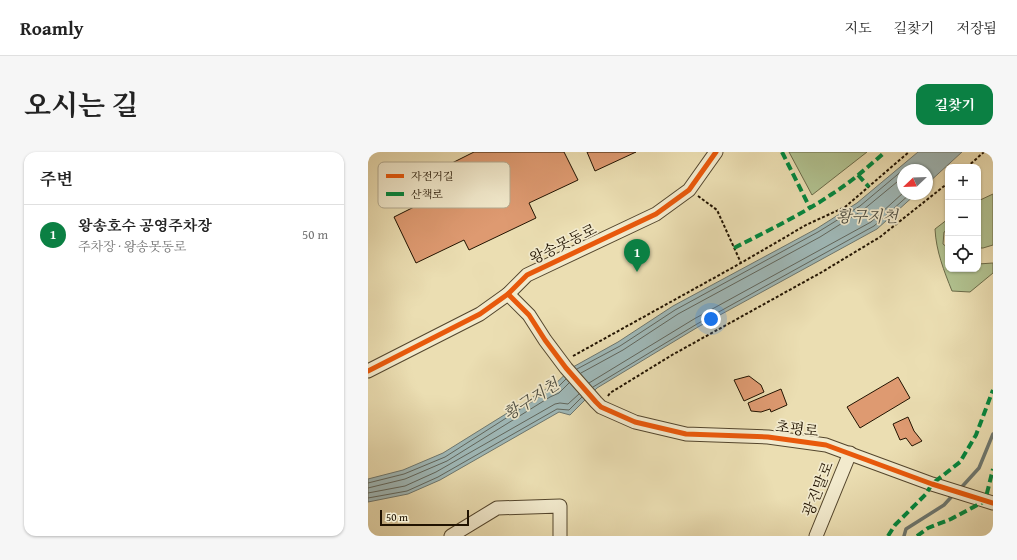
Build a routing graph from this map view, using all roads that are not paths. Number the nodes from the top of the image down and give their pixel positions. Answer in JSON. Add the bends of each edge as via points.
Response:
{"nodes":[{"id":1,"x":716,"y":152,"type":"edge"},
{"id":2,"x":508,"y":294,"type":"junction"},
{"id":3,"x":368,"y":371,"type":"edge"},
{"id":4,"x":850,"y":453,"type":"junction"},
{"id":5,"x":993,"y":503,"type":"edge"},
{"id":6,"x":451,"y":536,"type":"edge"},
{"id":7,"x":560,"y":536,"type":"edge"},
{"id":8,"x":816,"y":536,"type":"edge"}],
"edges":[{"from":1,"to":2,"type":"street","name":"왕송못동로","via":[[689,190],[656,214],[527,275]]},
{"from":2,"to":3,"type":"street","name":"왕송못동로","via":[[468,321]]},
{"from":2,"to":4,"type":"street","name":"초평로","via":[[529,315],[564,365],[598,404],[635,422],[686,434],[768,437],[826,445]]},
{"from":4,"to":5,"type":"street","name":"초평로","via":[[941,487]]},
{"from":4,"to":8,"type":"street","name":"광진말로"},
{"from":6,"to":7,"type":"street","via":[[497,508],[560,506]]}]}
